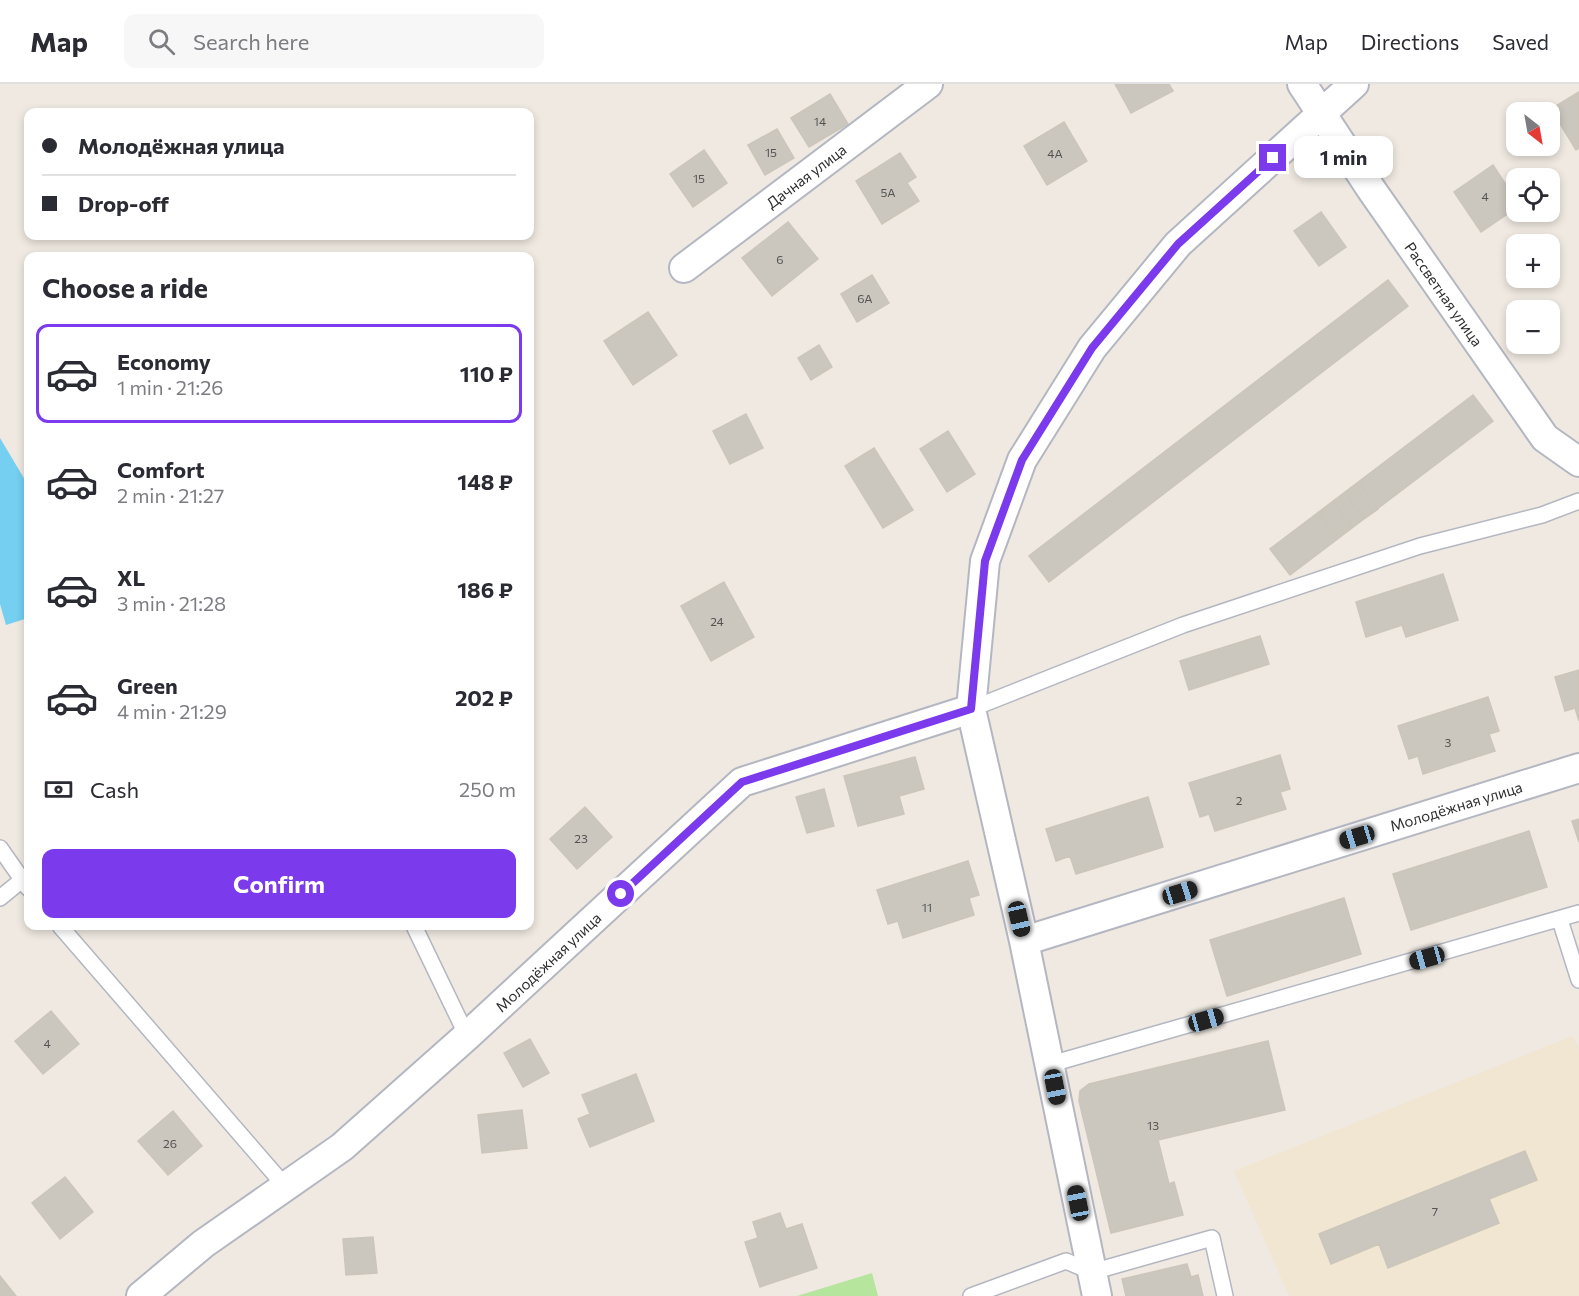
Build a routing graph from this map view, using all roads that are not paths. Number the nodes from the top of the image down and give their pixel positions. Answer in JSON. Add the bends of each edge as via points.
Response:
{"nodes":[{"id":1,"x":928,"y":84,"type":"edge"},
{"id":2,"x":1302,"y":84,"type":"edge"},
{"id":3,"x":1354,"y":84,"type":"edge"},
{"id":4,"x":1321,"y":115,"type":"junction"},
{"id":5,"x":684,"y":268,"type":"dead end"},
{"id":6,"x":1579,"y":462,"type":"edge"},
{"id":7,"x":1579,"y":501,"type":"edge"},
{"id":8,"x":971,"y":709,"type":"junction"},
{"id":9,"x":1579,"y":768,"type":"edge"},
{"id":10,"x":0,"y":848,"type":"edge"},
{"id":11,"x":24,"y":883,"type":"edge"},
{"id":12,"x":24,"y":885,"type":"edge"},
{"id":13,"x":0,"y":898,"type":"edge"},
{"id":14,"x":1579,"y":913,"type":"edge"},
{"id":15,"x":1560,"y":920,"type":"junction"},
{"id":16,"x":63,"y":930,"type":"edge"},
{"id":17,"x":416,"y":930,"type":"edge"},
{"id":18,"x":1024,"y":941,"type":"junction"},
{"id":19,"x":1579,"y":980,"type":"edge"},
{"id":20,"x":467,"y":1036,"type":"junction"},
{"id":21,"x":1051,"y":1064,"type":"junction"},
{"id":22,"x":285,"y":1186,"type":"junction"},
{"id":23,"x":1095,"y":1284,"type":"edge"},
{"id":24,"x":141,"y":1296,"type":"edge"},
{"id":25,"x":971,"y":1296,"type":"edge"},
{"id":26,"x":1225,"y":1296,"type":"edge"}],
"edges":[{"from":1,"to":5,"type":"street","name":"Дачная улица"},
{"from":2,"to":4,"type":"street"},
{"from":3,"to":4,"type":"street"},
{"from":4,"to":6,"type":"street","name":"Рассветная улица","via":[[1545,438]]},
{"from":4,"to":8,"type":"street","via":[[1178,244],[1092,348],[1022,460],[985,561]]},
{"from":7,"to":8,"type":"lane","via":[[1542,515],[1420,546],[1184,625]]},
{"from":8,"to":18,"type":"street"},
{"from":8,"to":20,"type":"street","name":"Молодёжная улица","via":[[742,782]]},
{"from":9,"to":18,"type":"street","name":"Молодёжная улица"},
{"from":10,"to":11,"type":"lane"},
{"from":12,"to":13,"type":"lane"},
{"from":14,"to":15,"type":"lane"},
{"from":15,"to":19,"type":"lane"},
{"from":15,"to":21,"type":"lane"},
{"from":16,"to":22,"type":"lane"},
{"from":17,"to":20,"type":"lane"},
{"from":18,"to":21,"type":"street"},
{"from":20,"to":22,"type":"street","name":"Молодёжная улица","via":[[342,1147]]},
{"from":21,"to":23,"type":"street"},
{"from":22,"to":24,"type":"street","name":"Молодёжная улица","via":[[203,1244]]},
{"from":23,"to":25,"type":"lane","via":[[1066,1261]]},
{"from":23,"to":26,"type":"lane","via":[[1212,1238]]}]}
